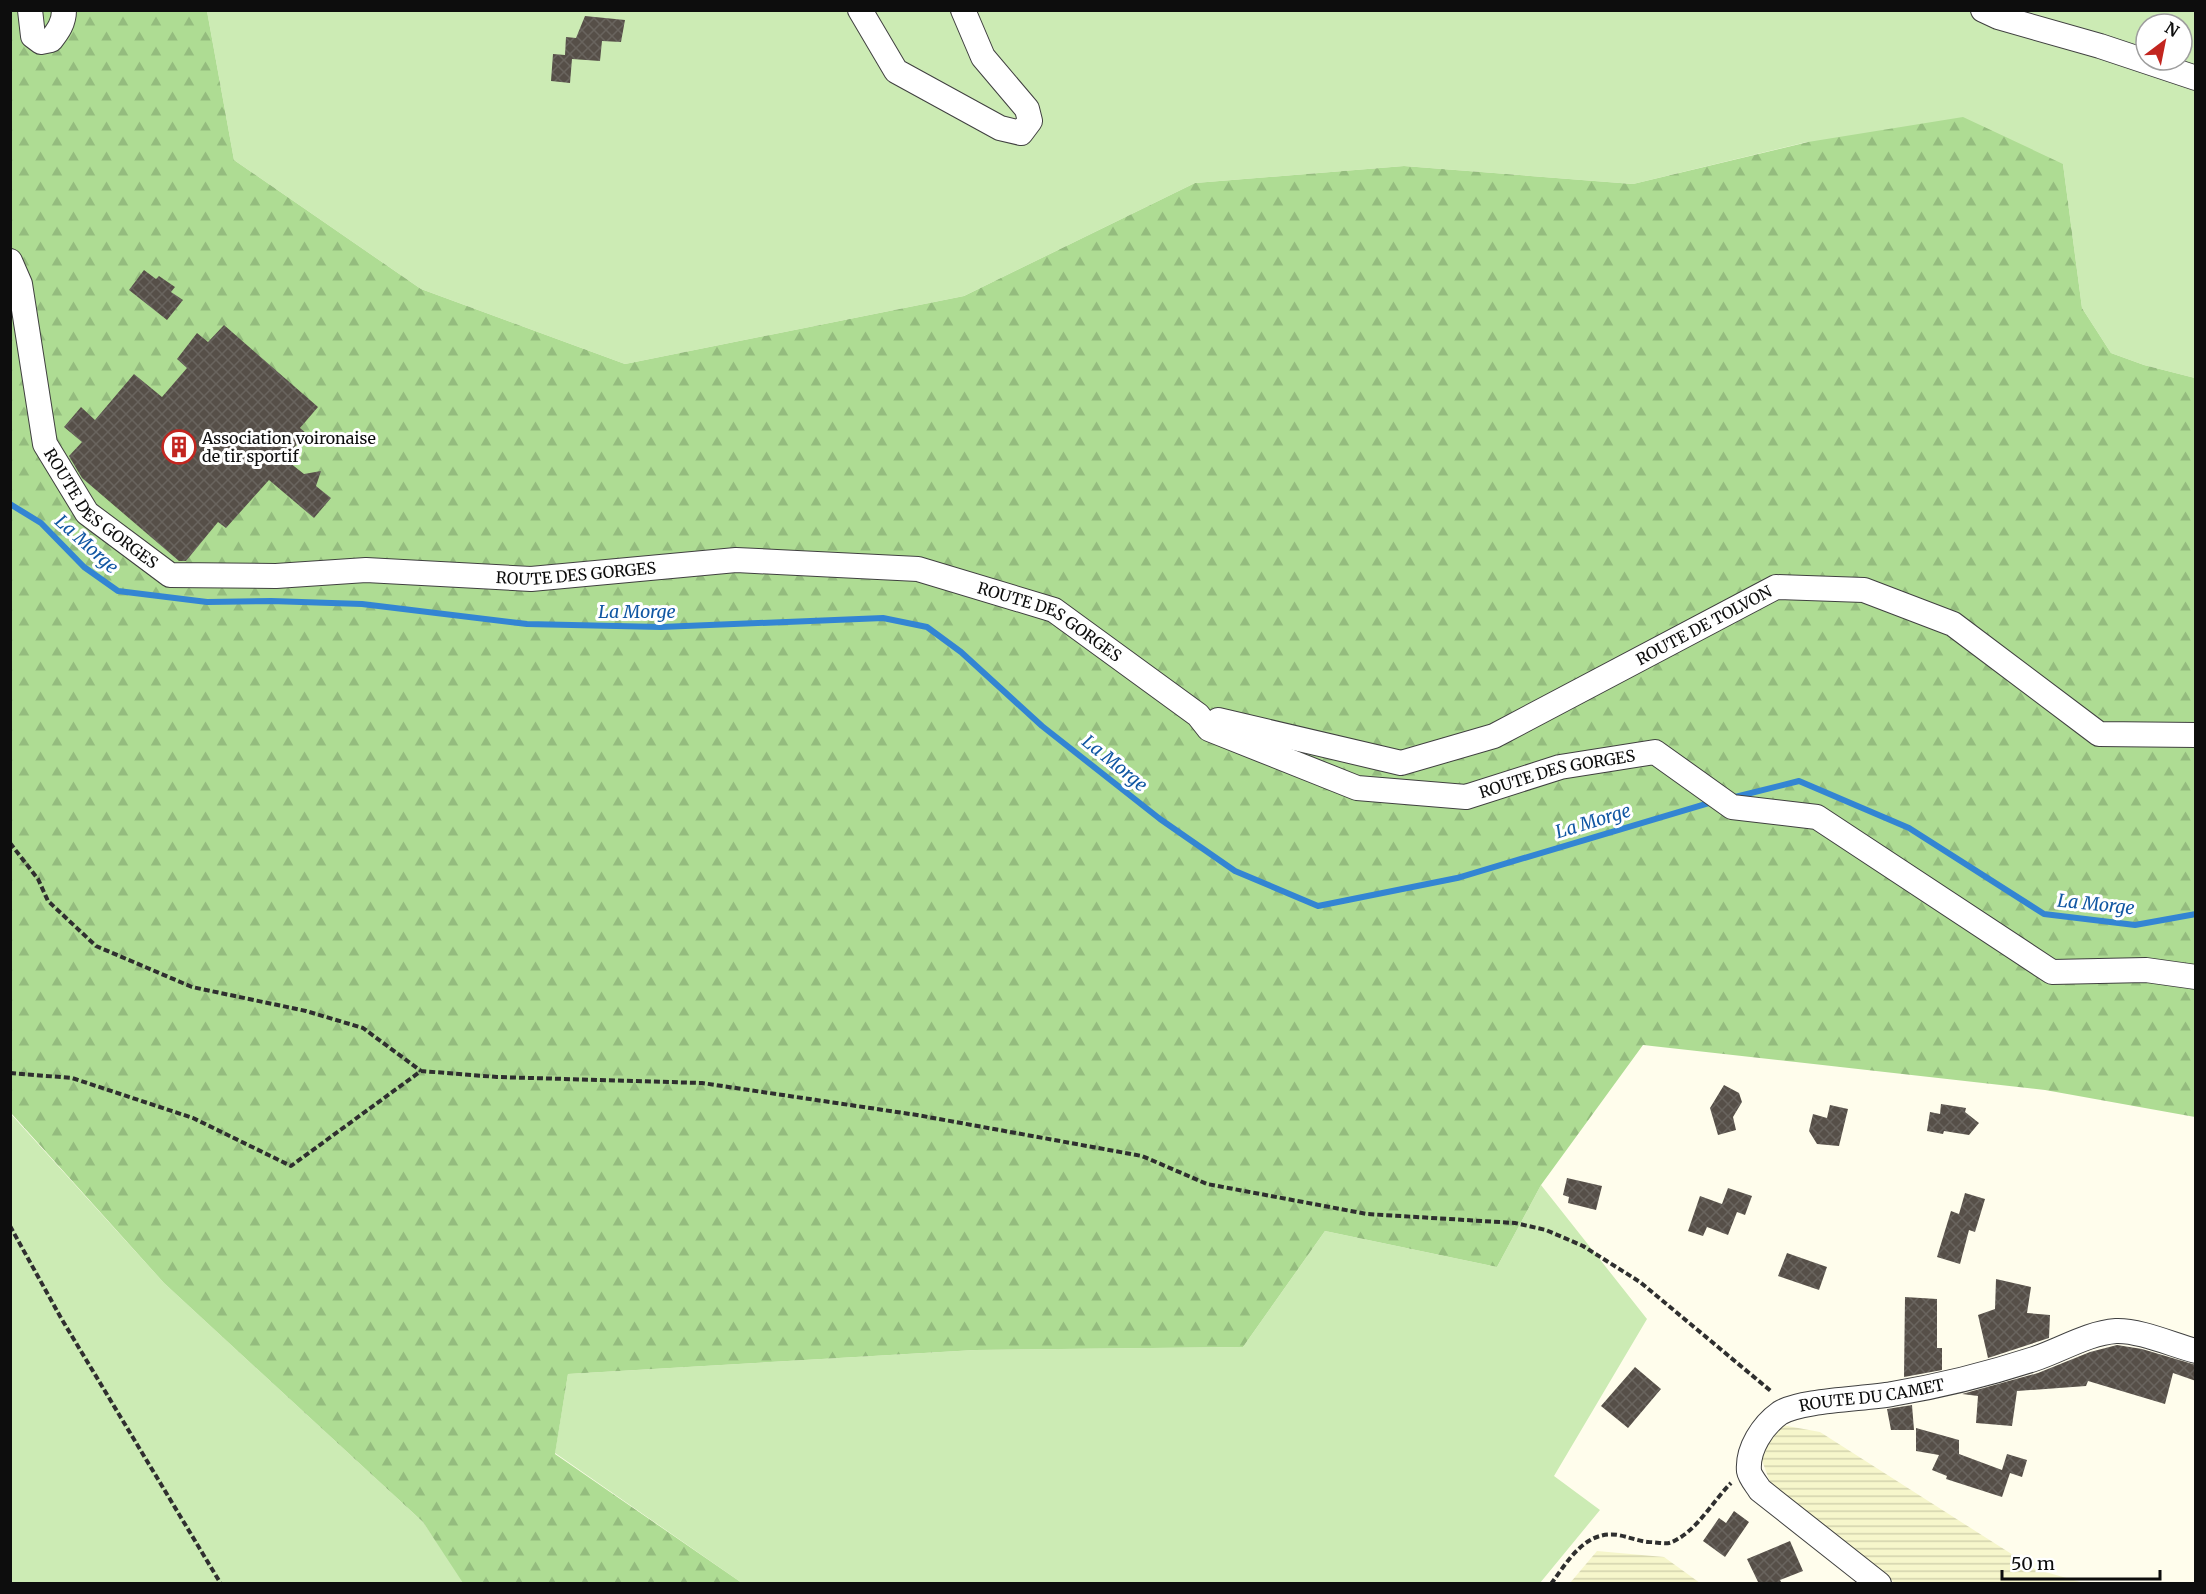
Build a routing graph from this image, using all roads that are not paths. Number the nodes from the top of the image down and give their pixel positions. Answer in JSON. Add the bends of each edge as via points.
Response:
{"nodes":[{"id":1,"x":30,"y":10,"type":"edge"},
{"id":2,"x":64,"y":10,"type":"edge"},
{"id":3,"x":860,"y":10,"type":"edge"},
{"id":4,"x":963,"y":10,"type":"edge"},
{"id":5,"x":1983,"y":10,"type":"edge"},
{"id":6,"x":2196,"y":78,"type":"edge"},
{"id":7,"x":10,"y":261,"type":"edge"},
{"id":8,"x":1198,"y":715,"type":"junction"},
{"id":9,"x":2196,"y":735,"type":"edge"},
{"id":10,"x":2196,"y":977,"type":"edge"},
{"id":11,"x":2196,"y":1352,"type":"edge"},
{"id":12,"x":1879,"y":1584,"type":"edge"}],
"edges":[{"from":1,"to":2,"type":"street","via":[[33,36],[41,42],[51,40],[57,33]]},
{"from":3,"to":4,"type":"street","via":[[896,71],[1000,128],[1021,134],[1030,121],[1027,109],[983,57]]},
{"from":5,"to":6,"type":"street"},
{"from":7,"to":8,"type":"street","name":"ROUTE DES GORGES","via":[[20,284],[45,444],[87,513],[170,575],[276,576],[366,570],[531,579],[736,560],[918,570],[1054,610]]},
{"from":8,"to":9,"type":"street","name":"ROUTE DE TOLVON","via":[[1401,763],[1494,736],[1776,587],[1864,590],[1953,624],[2099,734]]},
{"from":8,"to":10,"type":"street","name":"ROUTE DES GORGES","via":[[1209,729],[1358,788],[1466,797],[1560,767],[1655,752],[1732,807],[1817,817],[2052,972],[2146,970]]},
{"from":11,"to":12,"type":"street","name":"ROUTE DU CAMET","via":[[2118,1331],[2029,1361],[1938,1385],[1783,1411],[1760,1434],[1750,1457],[1749,1473],[1760,1491]]}]}
